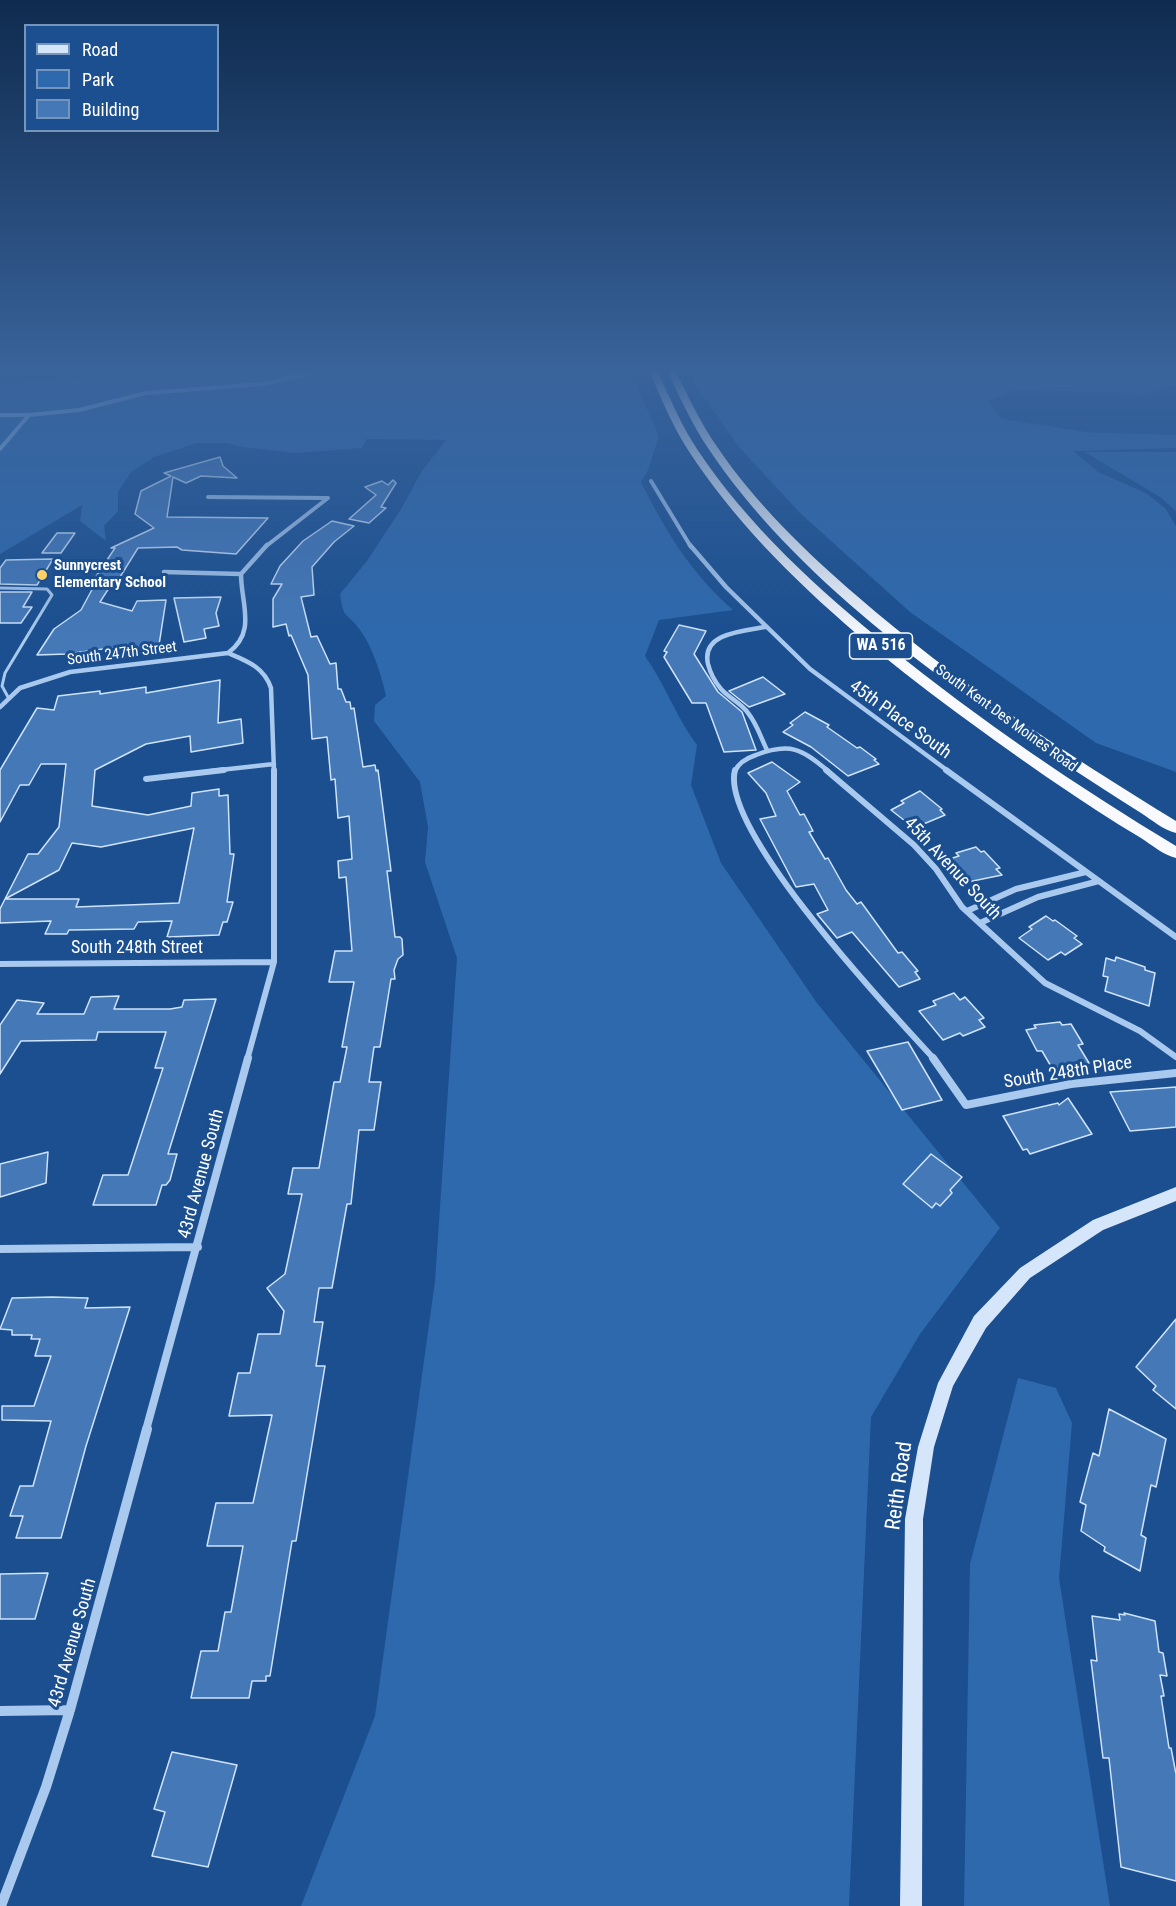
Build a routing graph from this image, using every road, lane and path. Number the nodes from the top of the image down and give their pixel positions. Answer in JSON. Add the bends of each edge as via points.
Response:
{"nodes":[{"id":1,"x":701,"y":461,"type":"edge"},
{"id":2,"x":723,"y":461,"type":"edge"},
{"id":3,"x":651,"y":482,"type":"dead end"},
{"id":4,"x":208,"y":497,"type":"dead end"},
{"id":5,"x":164,"y":572,"type":"dead end"},
{"id":6,"x":241,"y":574,"type":"junction"},
{"id":7,"x":0,"y":588,"type":"edge"},
{"id":8,"x":765,"y":627,"type":"junction"},
{"id":9,"x":228,"y":653,"type":"junction"},
{"id":10,"x":8,"y":697,"type":"junction"},
{"id":11,"x":0,"y":707,"type":"edge"},
{"id":12,"x":767,"y":750,"type":"junction"},
{"id":13,"x":274,"y":765,"type":"junction"},
{"id":14,"x":147,"y":779,"type":"dead end"},
{"id":15,"x":1176,"y":828,"type":"edge"},
{"id":16,"x":1176,"y":853,"type":"edge"},
{"id":17,"x":1086,"y":872,"type":"junction"},
{"id":18,"x":1099,"y":881,"type":"junction"},
{"id":19,"x":967,"y":911,"type":"junction"},
{"id":20,"x":980,"y":923,"type":"junction"},
{"id":21,"x":1176,"y":937,"type":"edge"},
{"id":22,"x":274,"y":962,"type":"junction"},
{"id":23,"x":0,"y":964,"type":"edge"},
{"id":24,"x":1176,"y":1057,"type":"edge"},
{"id":25,"x":1176,"y":1073,"type":"edge"},
{"id":26,"x":966,"y":1105,"type":"joint"},
{"id":27,"x":1176,"y":1194,"type":"edge"},
{"id":28,"x":198,"y":1246,"type":"junction"},
{"id":29,"x":0,"y":1249,"type":"edge"},
{"id":30,"x":70,"y":1710,"type":"junction"},
{"id":31,"x":0,"y":1711,"type":"edge"},
{"id":32,"x":1,"y":1906,"type":"edge"},
{"id":33,"x":911,"y":1906,"type":"edge"}],
"edges":[{"from":1,"to":16,"type":"highway","name":"South Kent Des Moines Road","number":"WA 516","via":[[773,549],[861,631],[974,718]]},
{"from":2,"to":15,"type":"highway","name":"South Kent Des Moines Road","number":"WA 516","via":[[795,545],[926,658],[999,712]]},
{"from":3,"to":8,"type":"street","name":"45th Place South","via":[[690,546]]},
{"from":4,"to":6,"type":"street","via":[[328,498],[268,544]]},
{"from":5,"to":6,"type":"street"},
{"from":6,"to":9,"type":"street","via":[[246,632],[239,647]]},
{"from":7,"to":10,"type":"lane","via":[[47,589],[52,595],[5,673],[2,691]]},
{"from":8,"to":12,"type":"street","via":[[721,635],[706,649],[705,657],[717,685],[746,710]]},
{"from":8,"to":17,"type":"street","name":"45th Place South","via":[[859,707]]},
{"from":9,"to":10,"type":"street","name":"South 247th Street","via":[[70,672],[20,688]]},
{"from":9,"to":13,"type":"street","name":"43rd Avenue South","via":[[261,669],[269,678]]},
{"from":10,"to":11,"type":"street","name":"South 247th Street"},
{"from":12,"to":19,"type":"street","name":"45th Avenue South","via":[[790,747],[819,762],[914,845]]},
{"from":12,"to":26,"type":"street","name":"45th Avenue South","via":[[740,763],[733,780],[739,803],[771,861],[840,954],[936,1061]]},
{"from":13,"to":14,"type":"street"},
{"from":13,"to":22,"type":"street","name":"43rd Avenue South"},
{"from":17,"to":18,"type":"street","name":"45th Place South"},
{"from":17,"to":19,"type":"street","via":[[1016,889]]},
{"from":18,"to":20,"type":"street","via":[[1042,893]]},
{"from":18,"to":21,"type":"street","name":"45th Place South"},
{"from":19,"to":20,"type":"street","name":"45th Avenue South"},
{"from":20,"to":24,"type":"street","name":"45th Avenue South","via":[[1046,983],[1140,1031]]},
{"from":22,"to":23,"type":"street","name":"South 248th Street"},
{"from":22,"to":28,"type":"street","name":"43rd Avenue South"},
{"from":25,"to":26,"type":"street","name":"South 248th Place","via":[[1071,1084]]},
{"from":27,"to":33,"type":"main road","name":"Reith Road","via":[[1098,1225],[1025,1274],[980,1322],[946,1383],[926,1447],[914,1519]]},
{"from":28,"to":29,"type":"street"},
{"from":28,"to":30,"type":"street","name":"43rd Avenue South"},
{"from":30,"to":31,"type":"street"},
{"from":30,"to":32,"type":"street","name":"43rd Avenue South"}]}
